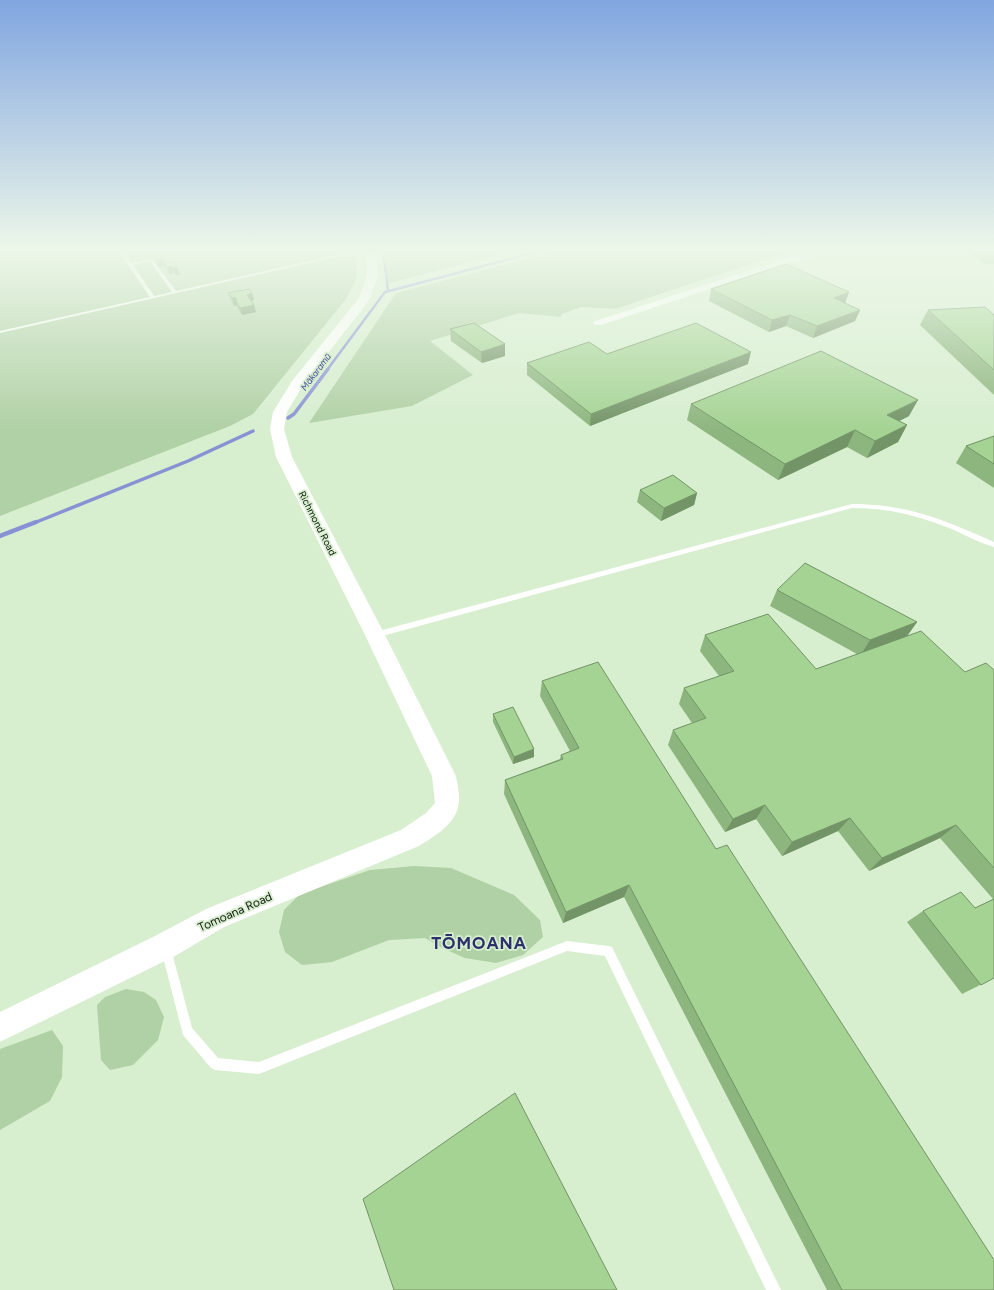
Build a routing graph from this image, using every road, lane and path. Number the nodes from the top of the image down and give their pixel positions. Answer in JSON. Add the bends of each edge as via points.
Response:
{"nodes":[{"id":1,"x":98,"y":310,"type":"edge"},
{"id":2,"x":356,"y":310,"type":"edge"},
{"id":3,"x":637,"y":310,"type":"edge"},
{"id":4,"x":598,"y":323,"type":"dead end"},
{"id":5,"x":0,"y":332,"type":"edge"},
{"id":6,"x":994,"y":545,"type":"edge"},
{"id":7,"x":375,"y":635,"type":"junction"},
{"id":8,"x":447,"y":807,"type":"joint"},
{"id":9,"x":165,"y":946,"type":"junction"},
{"id":10,"x":0,"y":1027,"type":"edge"},
{"id":11,"x":774,"y":1290,"type":"edge"}],
"edges":[{"from":1,"to":5,"type":"lane"},
{"from":2,"to":7,"type":"street","name":"Richmond Road","via":[[290,394],[280,412],[277,429],[284,457]]},
{"from":3,"to":4,"type":"street"},
{"from":6,"to":7,"type":"lane","via":[[940,520],[904,510],[874,505],[852,506]]},
{"from":7,"to":8,"type":"street","name":"Richmond Road","via":[[444,776]]},
{"from":8,"to":9,"type":"street","name":"Tomoana Road","via":[[434,822],[410,838],[215,918]]},
{"from":9,"to":10,"type":"street","name":"Tomoana Road"},
{"from":9,"to":11,"type":"lane","via":[[187,1031],[215,1064],[259,1068],[567,946],[608,951]]}]}
